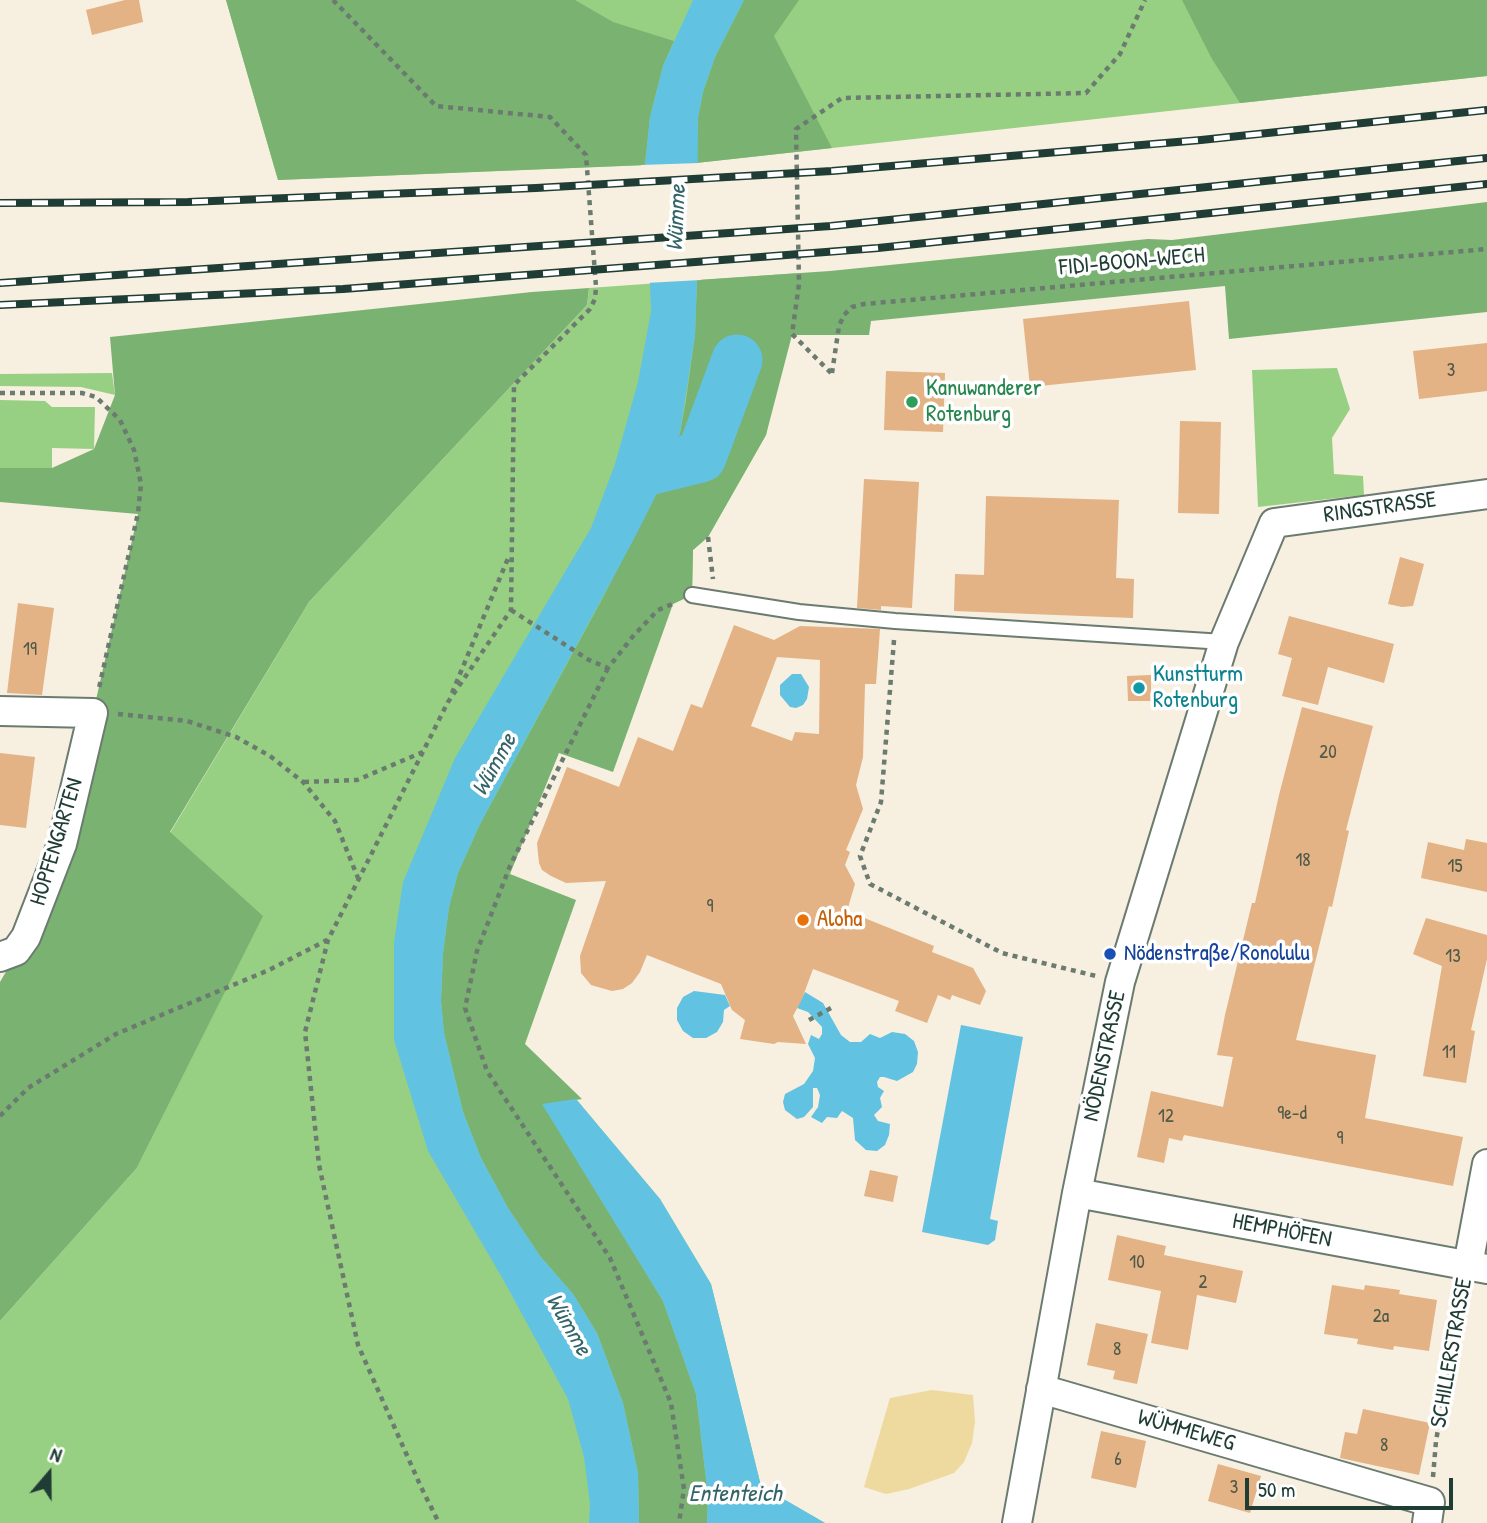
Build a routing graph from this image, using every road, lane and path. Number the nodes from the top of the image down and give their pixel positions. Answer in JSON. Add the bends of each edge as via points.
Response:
{"nodes":[{"id":1,"x":333,"y":0,"type":"edge"},
{"id":2,"x":1145,"y":0,"type":"edge"},
{"id":3,"x":1487,"y":249,"type":"edge"},
{"id":4,"x":0,"y":393,"type":"edge"},
{"id":5,"x":1487,"y":494,"type":"edge"},
{"id":6,"x":1273,"y":523,"type":"joint"},
{"id":7,"x":708,"y":537,"type":"dead end"},
{"id":8,"x":511,"y":552,"type":"junction"},
{"id":9,"x":692,"y":595,"type":"joint"},
{"id":10,"x":715,"y":597,"type":"junction"},
{"id":11,"x":511,"y":610,"type":"junction"},
{"id":12,"x":895,"y":621,"type":"junction"},
{"id":13,"x":1224,"y":642,"type":"junction"},
{"id":14,"x":608,"y":668,"type":"junction"},
{"id":15,"x":448,"y":702,"type":"junction"},
{"id":16,"x":0,"y":711,"type":"edge"},
{"id":17,"x":93,"y":713,"type":"junction"},
{"id":18,"x":423,"y":752,"type":"junction"},
{"id":19,"x":303,"y":782,"type":"junction"},
{"id":20,"x":359,"y":878,"type":"junction"},
{"id":21,"x":328,"y":940,"type":"junction"},
{"id":22,"x":0,"y":957,"type":"edge"},
{"id":23,"x":1120,"y":982,"type":"junction"},
{"id":24,"x":831,"y":1008,"type":"dead end"},
{"id":25,"x":809,"y":1020,"type":"dead end"},
{"id":26,"x":0,"y":1116,"type":"edge"},
{"id":27,"x":1487,"y":1164,"type":"edge"},
{"id":28,"x":1077,"y":1193,"type":"junction"},
{"id":29,"x":1477,"y":1267,"type":"edge"},
{"id":30,"x":1041,"y":1389,"type":"junction"},
{"id":31,"x":1429,"y":1512,"type":"edge"},
{"id":32,"x":439,"y":1523,"type":"edge"},
{"id":33,"x":680,"y":1523,"type":"edge"},
{"id":34,"x":1017,"y":1523,"type":"edge"}],
"edges":[{"from":1,"to":8,"type":"path","via":[[436,106],[551,117],[586,155],[595,299],[514,385]]},
{"from":2,"to":3,"type":"path","name":"FIDI-BOON-WECH","via":[[1120,54],[1086,93],[842,98],[796,129],[799,284],[792,334],[832,373],[844,315],[864,304]]},
{"from":4,"to":17,"type":"path","via":[[96,397],[120,420],[134,450],[141,484],[138,513]]},
{"from":5,"to":6,"type":"street","name":"RINGSTRASSE"},
{"from":6,"to":13,"type":"street","name":"NÖDENSTRASSE"},
{"from":7,"to":10,"type":"path"},
{"from":8,"to":11,"type":"path"},
{"from":8,"to":15,"type":"path"},
{"from":9,"to":10,"type":"lane"},
{"from":9,"to":14,"type":"path","via":[[658,610]]},
{"from":10,"to":12,"type":"lane","via":[[799,612]]},
{"from":11,"to":14,"type":"path"},
{"from":11,"to":15,"type":"path"},
{"from":12,"to":13,"type":"lane"},
{"from":12,"to":23,"type":"path","via":[[881,802],[860,856],[870,884],[1002,953]]},
{"from":13,"to":23,"type":"street","name":"NÖDENSTRASSE"},
{"from":14,"to":33,"type":"path","via":[[510,866],[477,951],[465,1008],[487,1071],[610,1258],[671,1403],[684,1489]]},
{"from":15,"to":18,"type":"path"},
{"from":16,"to":17,"type":"street"},
{"from":17,"to":19,"type":"path","via":[[187,721],[236,737]]},
{"from":17,"to":22,"type":"street","name":"HOPFENGARTEN","via":[[62,844],[26,937],[16,951]]},
{"from":18,"to":19,"type":"path","via":[[357,780]]},
{"from":18,"to":20,"type":"path"},
{"from":19,"to":20,"type":"path","via":[[335,821]]},
{"from":20,"to":21,"type":"path"},
{"from":21,"to":26,"type":"path","via":[[269,970],[116,1034],[28,1088]]},
{"from":21,"to":32,"type":"path","via":[[305,1032],[319,1165],[358,1345]]},
{"from":23,"to":28,"type":"street","name":"NÖDENSTRASSE"},
{"from":24,"to":25,"type":"path"},
{"from":27,"to":29,"type":"street","name":"SCHILLERSTRASSE"},
{"from":28,"to":29,"type":"street","name":"HEMPHÖFEN"},
{"from":28,"to":30,"type":"street","name":"NÖDENSTRASSE"},
{"from":29,"to":31,"type":"path","name":"SCHILLERSTRASSE","via":[[1436,1441]]},
{"from":30,"to":31,"type":"street","name":"WÜMMEWEG"},
{"from":30,"to":34,"type":"street","name":"NÖDENSTRASSE"}]}
